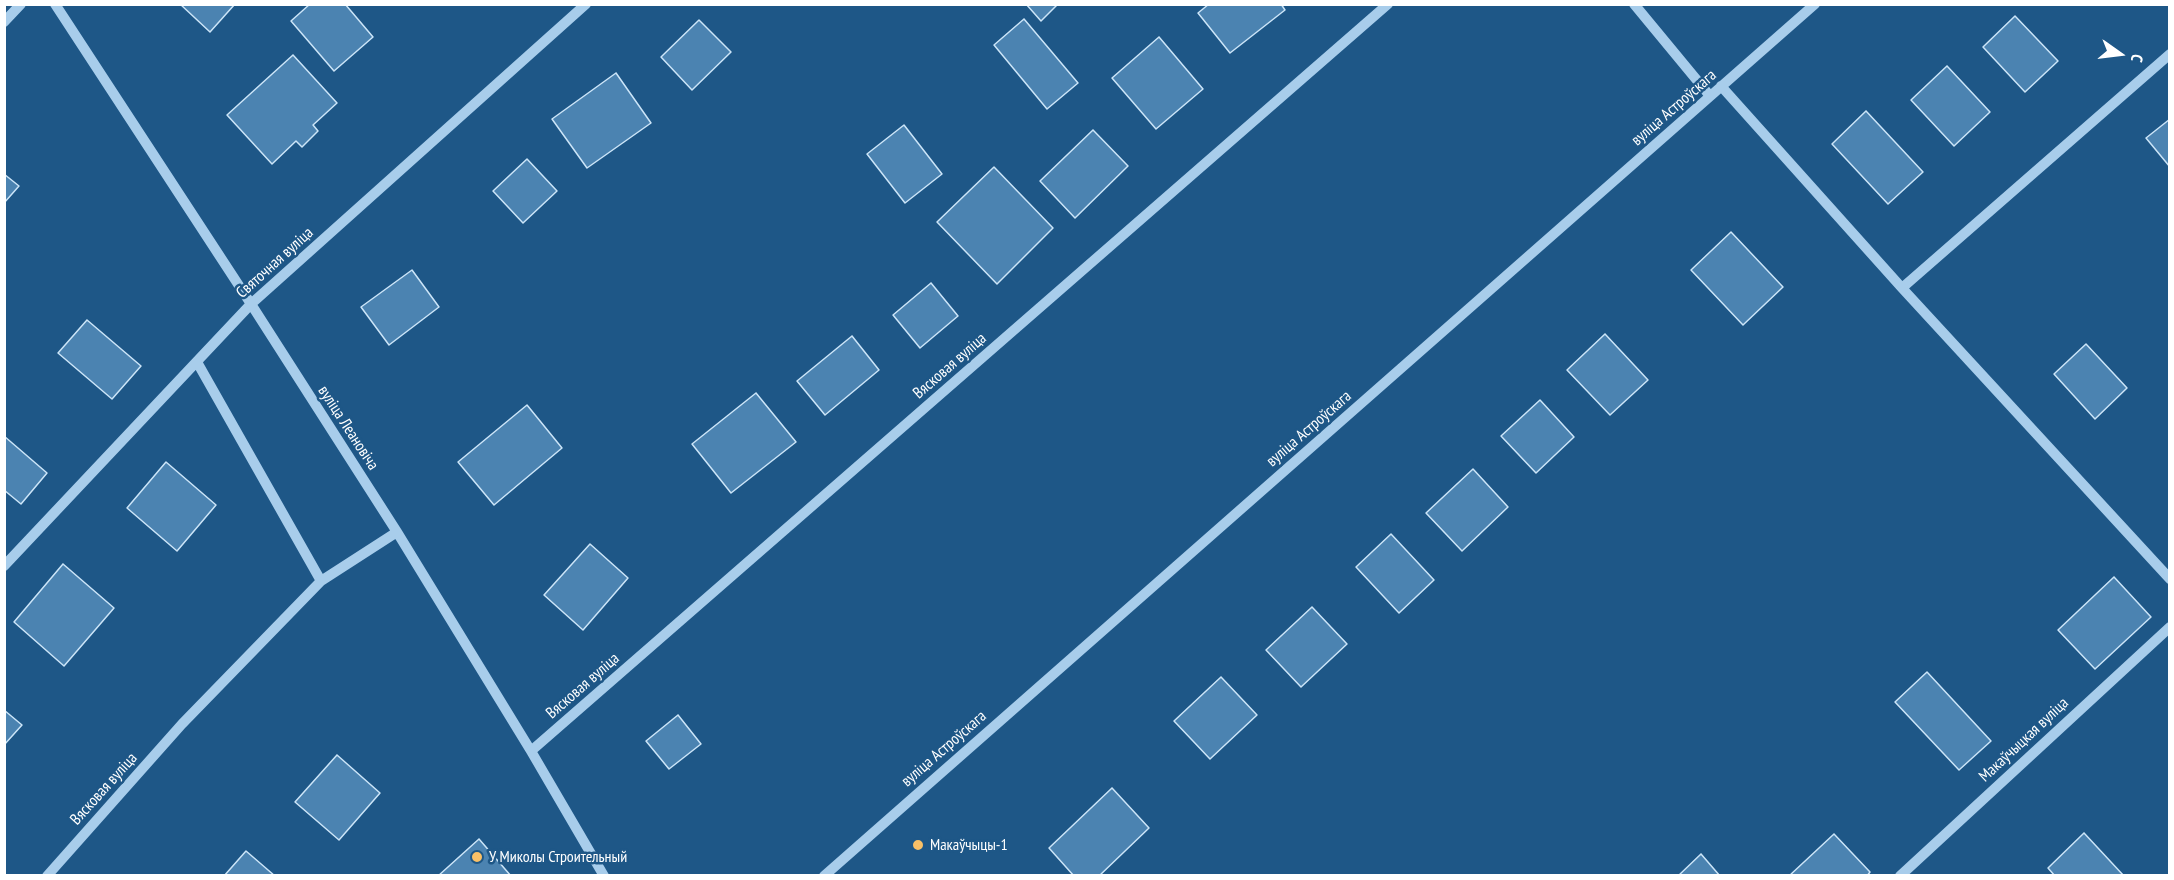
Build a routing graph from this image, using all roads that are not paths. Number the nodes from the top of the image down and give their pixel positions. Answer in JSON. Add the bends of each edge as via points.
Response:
{"nodes":[{"id":1,"x":21,"y":4,"type":"edge"},
{"id":2,"x":55,"y":4,"type":"edge"},
{"id":3,"x":586,"y":4,"type":"edge"},
{"id":4,"x":1388,"y":4,"type":"edge"},
{"id":5,"x":1634,"y":4,"type":"edge"},
{"id":6,"x":1815,"y":4,"type":"edge"},
{"id":7,"x":4,"y":22,"type":"edge"},
{"id":8,"x":2169,"y":54,"type":"edge"},
{"id":9,"x":1721,"y":87,"type":"junction"},
{"id":10,"x":1710,"y":96,"type":"junction"},
{"id":11,"x":1902,"y":288,"type":"junction"},
{"id":12,"x":251,"y":304,"type":"junction"},
{"id":13,"x":196,"y":362,"type":"junction"},
{"id":14,"x":397,"y":532,"type":"junction"},
{"id":15,"x":4,"y":566,"type":"edge"},
{"id":16,"x":2169,"y":579,"type":"edge"},
{"id":17,"x":321,"y":581,"type":"junction"},
{"id":18,"x":2169,"y":627,"type":"edge"},
{"id":19,"x":531,"y":751,"type":"junction"},
{"id":20,"x":47,"y":876,"type":"edge"},
{"id":21,"x":604,"y":876,"type":"edge"},
{"id":22,"x":824,"y":876,"type":"edge"},
{"id":23,"x":1900,"y":876,"type":"edge"}],
"edges":[{"from":1,"to":7,"type":"street"},
{"from":2,"to":12,"type":"street","name":"вуліца Леановіча"},
{"from":3,"to":12,"type":"street","name":"Святочная вуліца"},
{"from":4,"to":19,"type":"street","name":"Вясковая вуліца"},
{"from":5,"to":10,"type":"street"},
{"from":6,"to":9,"type":"street","name":"вуліца Астроўскага"},
{"from":8,"to":11,"type":"street"},
{"from":9,"to":10,"type":"street","name":"вуліца Астроўскага"},
{"from":9,"to":11,"type":"street"},
{"from":10,"to":22,"type":"street","name":"вуліца Астроўскага"},
{"from":11,"to":16,"type":"street"},
{"from":12,"to":13,"type":"street","name":"Святочная вуліца"},
{"from":12,"to":14,"type":"street","name":"вуліца Леановіча"},
{"from":13,"to":15,"type":"street","name":"Святочная вуліца"},
{"from":13,"to":17,"type":"street"},
{"from":14,"to":17,"type":"street","name":"Вясковая вуліца"},
{"from":14,"to":19,"type":"street","name":"вуліца Леановіча"},
{"from":17,"to":20,"type":"street","name":"Вясковая вуліца","via":[[182,724]]},
{"from":18,"to":23,"type":"street","name":"Макаўчыцкая вуліца"},
{"from":19,"to":21,"type":"street","name":"вуліца Леановіча"}]}
